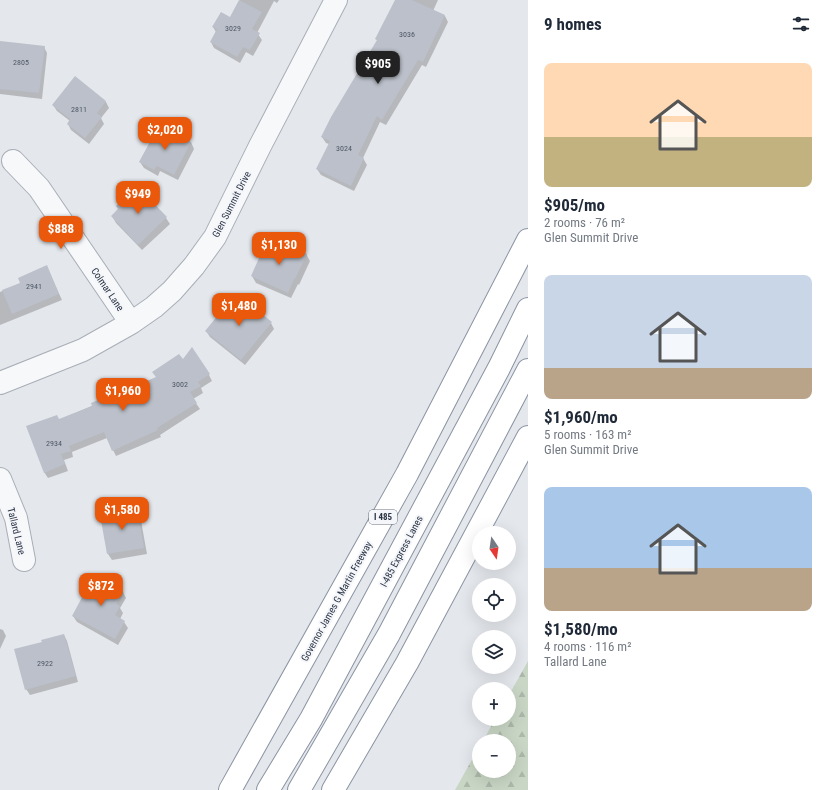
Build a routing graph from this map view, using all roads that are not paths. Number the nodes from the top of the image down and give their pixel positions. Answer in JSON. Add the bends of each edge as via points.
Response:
{"nodes":[{"id":1,"x":336,"y":0,"type":"edge"},
{"id":2,"x":13,"y":161,"type":"dead end"},
{"id":3,"x":528,"y":240,"type":"edge"},
{"id":4,"x":528,"y":309,"type":"edge"},
{"id":5,"x":131,"y":323,"type":"junction"},
{"id":6,"x":528,"y":370,"type":"edge"},
{"id":7,"x":0,"y":383,"type":"edge"},
{"id":8,"x":528,"y":437,"type":"edge"},
{"id":9,"x":0,"y":479,"type":"edge"},
{"id":10,"x":24,"y":560,"type":"dead end"},
{"id":11,"x":230,"y":790,"type":"edge"},
{"id":12,"x":268,"y":790,"type":"edge"},
{"id":13,"x":299,"y":790,"type":"edge"},
{"id":14,"x":333,"y":790,"type":"edge"}],
"edges":[{"from":1,"to":5,"type":"street","name":"Glen Summit Drive","via":[[215,237],[172,291]]},
{"from":2,"to":5,"type":"street","name":"Colmar Lane","via":[[39,188]]},
{"from":3,"to":11,"type":"highway","name":"Governor James G Martin Freeway","number":"I 485","via":[[407,474]]},
{"from":4,"to":12,"type":"highway","name":"I-485 Express Lanes","via":[[315,712]]},
{"from":5,"to":7,"type":"street","name":"Glen Summit Drive","via":[[83,350]]},
{"from":6,"to":13,"type":"highway","via":[[389,634]]},
{"from":8,"to":14,"type":"highway","via":[[407,663]]},
{"from":9,"to":10,"type":"street","name":"Tallard Lane","via":[[16,518]]}]}
